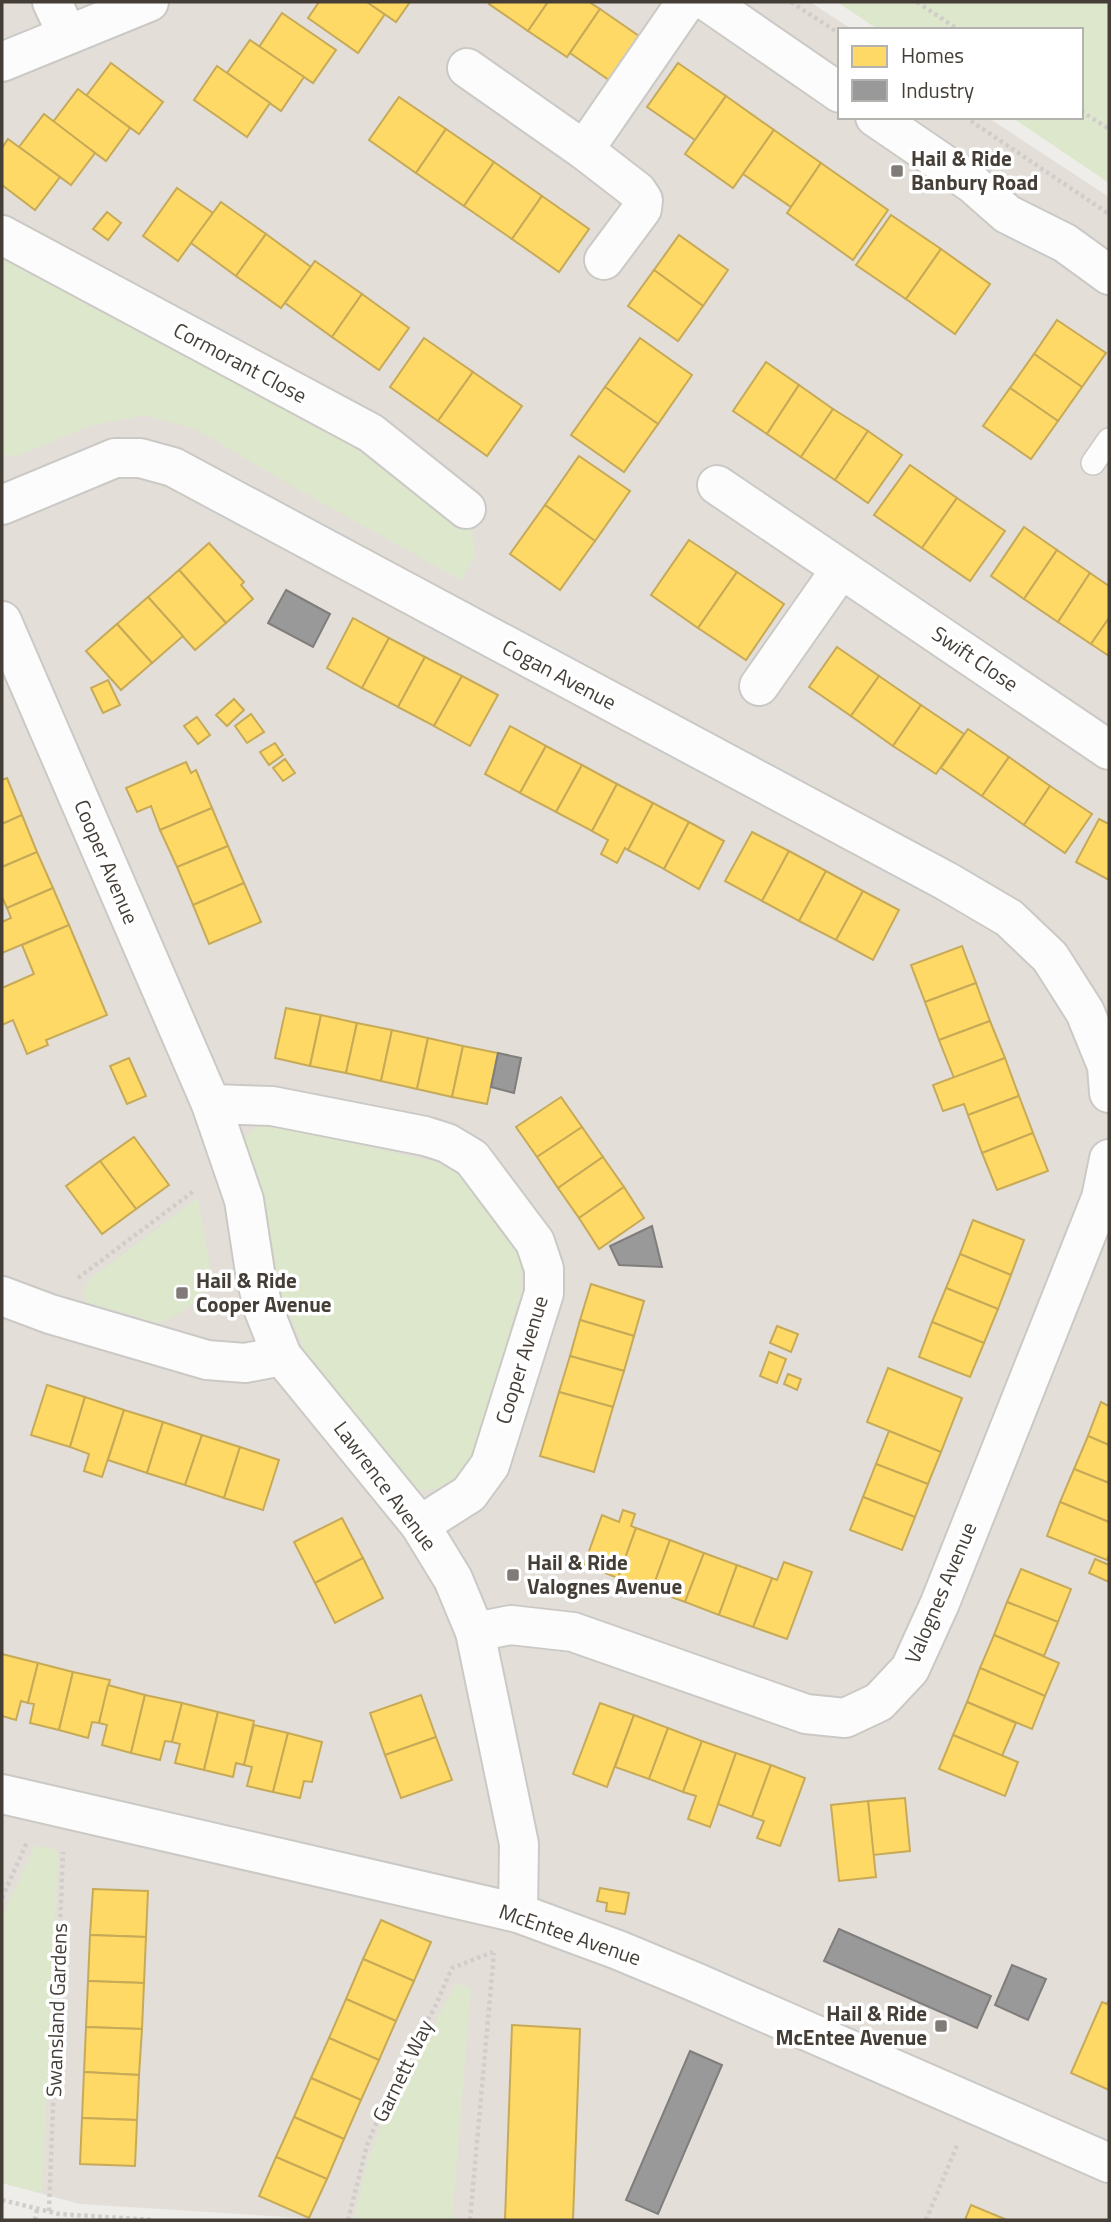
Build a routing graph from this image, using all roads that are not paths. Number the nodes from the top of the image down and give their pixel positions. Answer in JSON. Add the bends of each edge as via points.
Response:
{"nodes":[{"id":1,"x":149,"y":2,"type":"edge"},
{"id":2,"x":686,"y":2,"type":"edge"},
{"id":3,"x":708,"y":2,"type":"edge"},
{"id":4,"x":60,"y":18,"type":"edge"},
{"id":5,"x":2,"y":62,"type":"edge"},
{"id":6,"x":467,"y":68,"type":"dead end"},
{"id":7,"x":838,"y":92,"type":"edge"},
{"id":8,"x":878,"y":119,"type":"edge"},
{"id":9,"x":584,"y":150,"type":"junction"},
{"id":10,"x":2,"y":235,"type":"edge"},
{"id":11,"x":604,"y":260,"type":"dead end"},
{"id":12,"x":1109,"y":275,"type":"edge"},
{"id":13,"x":1109,"y":439,"type":"edge"},
{"id":14,"x":1093,"y":463,"type":"dead end"},
{"id":15,"x":717,"y":485,"type":"dead end"},
{"id":16,"x":2,"y":505,"type":"edge"},
{"id":17,"x":466,"y":509,"type":"dead end"},
{"id":18,"x":841,"y":569,"type":"junction"},
{"id":19,"x":2,"y":621,"type":"edge"},
{"id":20,"x":759,"y":686,"type":"dead end"},
{"id":21,"x":1109,"y":750,"type":"edge"},
{"id":22,"x":1109,"y":1093,"type":"edge"},
{"id":23,"x":211,"y":1104,"type":"junction"},
{"id":24,"x":1109,"y":1158,"type":"edge"},
{"id":25,"x":2,"y":1296,"type":"edge"},
{"id":26,"x":282,"y":1356,"type":"junction"},
{"id":27,"x":420,"y":1525,"type":"junction"},
{"id":28,"x":475,"y":1632,"type":"junction"},
{"id":29,"x":2,"y":1794,"type":"edge"},
{"id":30,"x":507,"y":1927,"type":"junction"},
{"id":31,"x":1109,"y":2163,"type":"edge"}],
"edges":[{"from":1,"to":4,"type":"street"},
{"from":2,"to":9,"type":"street"},
{"from":3,"to":7,"type":"street"},
{"from":4,"to":5,"type":"street"},
{"from":6,"to":9,"type":"street"},
{"from":8,"to":12,"type":"street","via":[[973,184],[1007,214],[1065,243]]},
{"from":9,"to":11,"type":"street","via":[[643,200],[642,209]]},
{"from":10,"to":17,"type":"street","name":"Cormorant Close","via":[[371,433]]},
{"from":13,"to":14,"type":"lane"},
{"from":15,"to":18,"type":"street","name":"Swift Close"},
{"from":16,"to":22,"type":"street","name":"Cogan Avenue","via":[[115,457],[173,467],[1009,918],[1050,957],[1085,1012],[1107,1066]]},
{"from":18,"to":20,"type":"street"},
{"from":18,"to":21,"type":"street","name":"Swift Close"},
{"from":19,"to":23,"type":"street","name":"Cooper Avenue"},
{"from":23,"to":26,"type":"street","name":"Cooper Avenue","via":[[244,1200],[255,1272]]},
{"from":23,"to":27,"type":"street","name":"Cooper Avenue","via":[[272,1106],[447,1143],[472,1158],[535,1242],[544,1269],[544,1293],[490,1465],[469,1494]]},
{"from":24,"to":28,"type":"street","name":"Valognes Avenue","via":[[1101,1198],[940,1603],[911,1669],[878,1702],[845,1718],[806,1714],[573,1632],[511,1625]]},
{"from":25,"to":26,"type":"street","via":[[207,1360],[246,1363]]},
{"from":26,"to":27,"type":"street","name":"Lawrence Avenue"},
{"from":27,"to":28,"type":"street","name":"Lawrence Avenue","via":[[453,1579]]},
{"from":28,"to":30,"type":"street","name":"Lawrence Avenue","via":[[519,1844]]},
{"from":29,"to":30,"type":"street","name":"McEntee Avenue"},
{"from":30,"to":31,"type":"street","name":"McEntee Avenue","via":[[618,1950]]}]}
